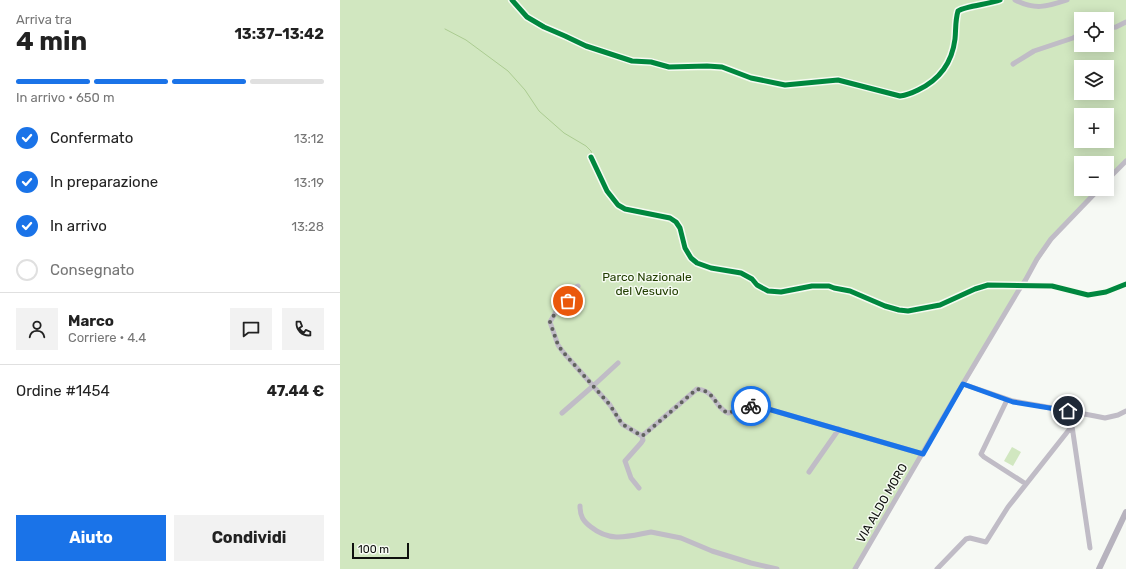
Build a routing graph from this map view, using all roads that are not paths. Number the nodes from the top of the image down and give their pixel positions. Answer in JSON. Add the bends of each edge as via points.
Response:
{"nodes":[{"id":1,"x":512,"y":0,"type":"edge"},
{"id":2,"x":1000,"y":0,"type":"edge"},
{"id":3,"x":1015,"y":0,"type":"edge"},
{"id":4,"x":1067,"y":0,"type":"edge"},
{"id":5,"x":1126,"y":22,"type":"edge"},
{"id":6,"x":1114,"y":27,"type":"edge"},
{"id":7,"x":1074,"y":37,"type":"edge"},
{"id":8,"x":1013,"y":64,"type":"dead end"},
{"id":9,"x":591,"y":157,"type":"dead end"},
{"id":10,"x":1126,"y":161,"type":"edge"},
{"id":11,"x":1114,"y":173,"type":"edge"},
{"id":12,"x":1092,"y":196,"type":"edge"},
{"id":13,"x":1126,"y":284,"type":"edge"},
{"id":14,"x":578,"y":286,"type":"dead end"},
{"id":15,"x":618,"y":362,"type":"dead end"},
{"id":16,"x":963,"y":384,"type":"junction"},
{"id":17,"x":593,"y":386,"type":"junction"},
{"id":18,"x":1007,"y":400,"type":"junction"},
{"id":19,"x":1126,"y":411,"type":"edge"},
{"id":20,"x":562,"y":413,"type":"dead end"},
{"id":21,"x":1077,"y":413,"type":"junction"},
{"id":22,"x":1072,"y":426,"type":"junction"},
{"id":23,"x":839,"y":429,"type":"junction"},
{"id":24,"x":642,"y":436,"type":"junction"},
{"id":25,"x":923,"y":454,"type":"junction"},
{"id":26,"x":809,"y":472,"type":"dead end"},
{"id":27,"x":1026,"y":484,"type":"junction"},
{"id":28,"x":639,"y":488,"type":"dead end"},
{"id":29,"x":580,"y":506,"type":"dead end"},
{"id":30,"x":1126,"y":512,"type":"edge"},
{"id":31,"x":1090,"y":548,"type":"dead end"},
{"id":32,"x":777,"y":569,"type":"edge"},
{"id":33,"x":855,"y":569,"type":"edge"},
{"id":34,"x":937,"y":569,"type":"edge"},
{"id":35,"x":1099,"y":569,"type":"edge"}],
"edges":[{"from":1,"to":2,"type":"street","via":[[527,17],[544,27],[586,46],[632,61],[651,62],[669,67],[722,67],[751,78],[785,85],[838,80],[906,96],[929,84],[945,68],[953,50],[958,12]]},
{"from":3,"to":4,"type":"street","via":[[1037,7]]},
{"from":5,"to":6,"type":"street"},
{"from":7,"to":8,"type":"street","via":[[1034,51]]},
{"from":9,"to":13,"type":"street","via":[[607,191],[618,205],[625,209],[670,218],[680,228],[685,248],[697,263],[742,273],[768,291],[781,292],[812,286],[829,286],[850,291],[885,306],[908,311],[940,305],[988,285],[1052,286],[1088,295],[1106,292]]},
{"from":10,"to":11,"type":"street"},
{"from":12,"to":16,"type":"street","name":"VIA ALDO MORO","bridge":true,"via":[[1051,239],[1037,259]]},
{"from":14,"to":17,"type":"street","via":[[568,293],[567,304],[557,310],[550,322],[558,345]]},
{"from":15,"to":17,"type":"street"},
{"from":16,"to":18,"type":"street"},
{"from":16,"to":25,"type":"street","name":"VIA ALDO MORO"},
{"from":17,"to":20,"type":"street"},
{"from":17,"to":24,"type":"street","via":[[622,424]]},
{"from":18,"to":21,"type":"street"},
{"from":18,"to":27,"type":"street","via":[[981,454]]},
{"from":19,"to":21,"type":"street","via":[[1105,418]]},
{"from":21,"to":22,"type":"street"},
{"from":22,"to":27,"type":"street"},
{"from":22,"to":31,"type":"street"},
{"from":23,"to":24,"type":"street","via":[[753,406],[728,413],[708,391],[697,389]]},
{"from":23,"to":25,"type":"street"},
{"from":23,"to":26,"type":"street"},
{"from":24,"to":28,"type":"street","via":[[641,443],[625,461],[631,478]]},
{"from":25,"to":33,"type":"street","name":"VIA ALDO MORO"},
{"from":27,"to":34,"type":"street","via":[[986,542],[966,539]]},
{"from":29,"to":32,"type":"street","via":[[580,514],[587,524],[607,536],[657,532],[681,538],[735,559]]},
{"from":30,"to":35,"type":"main road"}]}
